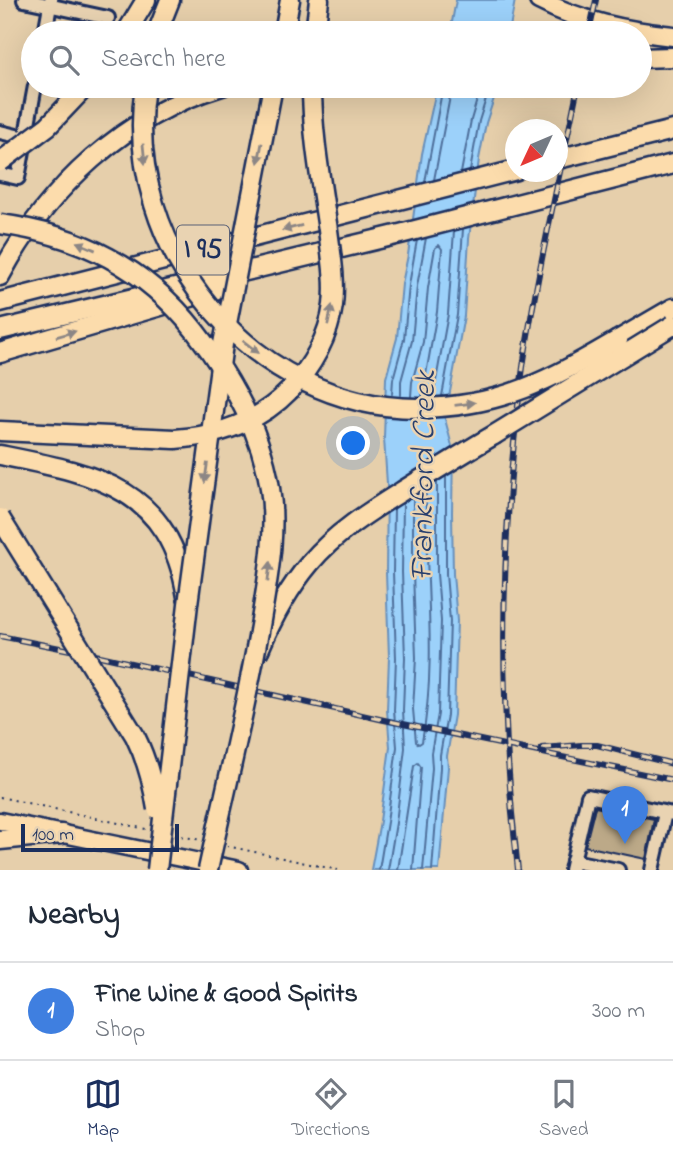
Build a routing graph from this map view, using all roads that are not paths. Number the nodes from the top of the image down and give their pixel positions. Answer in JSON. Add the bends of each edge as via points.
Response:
{"nodes":[{"id":1,"x":24,"y":0,"type":"edge"},
{"id":2,"x":146,"y":0,"type":"edge"},
{"id":3,"x":170,"y":0,"type":"edge"},
{"id":4,"x":290,"y":0,"type":"edge"},
{"id":5,"x":319,"y":0,"type":"edge"},
{"id":6,"x":539,"y":0,"type":"edge"},
{"id":7,"x":50,"y":3,"type":"edge"},
{"id":8,"x":108,"y":18,"type":"dead end"},
{"id":9,"x":47,"y":21,"type":"edge"},
{"id":10,"x":133,"y":21,"type":"edge"},
{"id":11,"x":162,"y":21,"type":"edge"},
{"id":12,"x":286,"y":21,"type":"edge"},
{"id":13,"x":316,"y":21,"type":"edge"},
{"id":14,"x":589,"y":21,"type":"edge"},
{"id":15,"x":652,"y":33,"type":"edge"},
{"id":16,"x":673,"y":36,"type":"edge"},
{"id":17,"x":673,"y":57,"type":"edge"},
{"id":18,"x":652,"y":58,"type":"edge"},
{"id":19,"x":33,"y":98,"type":"edge"},
{"id":20,"x":75,"y":98,"type":"edge"},
{"id":21,"x":144,"y":98,"type":"edge"},
{"id":22,"x":190,"y":98,"type":"edge"},
{"id":23,"x":271,"y":98,"type":"edge"},
{"id":24,"x":313,"y":98,"type":"edge"},
{"id":25,"x":673,"y":130,"type":"edge"},
{"id":26,"x":0,"y":132,"type":"edge"},
{"id":27,"x":25,"y":138,"type":"junction"},
{"id":28,"x":568,"y":156,"type":"edge"},
{"id":29,"x":0,"y":162,"type":"edge"},
{"id":30,"x":673,"y":164,"type":"edge"},
{"id":31,"x":505,"y":173,"type":"edge"},
{"id":32,"x":0,"y":174,"type":"edge"},
{"id":33,"x":0,"y":225,"type":"edge"},
{"id":34,"x":400,"y":234,"type":"junction"},
{"id":35,"x":0,"y":276,"type":"edge"},
{"id":36,"x":0,"y":302,"type":"edge"},
{"id":37,"x":673,"y":308,"type":"edge"},
{"id":38,"x":673,"y":324,"type":"edge"},
{"id":39,"x":0,"y":330,"type":"edge"},
{"id":40,"x":0,"y":353,"type":"edge"},
{"id":41,"x":0,"y":431,"type":"edge"},
{"id":42,"x":1,"y":455,"type":"edge"},
{"id":43,"x":0,"y":518,"type":"edge"},
{"id":44,"x":188,"y":604,"type":"junction"},
{"id":45,"x":254,"y":663,"type":"junction"},
{"id":46,"x":669,"y":814,"type":"edge"},
{"id":47,"x":0,"y":821,"type":"edge"},
{"id":48,"x":62,"y":834,"type":"junction"},
{"id":49,"x":160,"y":834,"type":"junction"},
{"id":50,"x":0,"y":841,"type":"edge"},
{"id":51,"x":191,"y":860,"type":"junction"},
{"id":52,"x":572,"y":865,"type":"edge"},
{"id":53,"x":157,"y":870,"type":"edge"},
{"id":54,"x":208,"y":870,"type":"edge"},
{"id":55,"x":239,"y":870,"type":"edge"},
{"id":56,"x":618,"y":870,"type":"edge"},
{"id":57,"x":652,"y":870,"type":"edge"}],
"edges":[{"from":1,"to":7,"type":"street"},
{"from":2,"to":10,"type":"highway"},
{"from":3,"to":11,"type":"highway"},
{"from":4,"to":12,"type":"highway"},
{"from":5,"to":13,"type":"highway"},
{"from":6,"to":14,"type":"highway"},
{"from":7,"to":8,"type":"street"},
{"from":7,"to":9,"type":"street"},
{"from":15,"to":16,"type":"highway"},
{"from":17,"to":18,"type":"highway"},
{"from":19,"to":27,"type":"street"},
{"from":20,"to":29,"type":"highway","bridge":true,"via":[[48,126]]},
{"from":21,"to":37,"type":"highway","one_way":true,"bridge":true,"via":[[144,160],[161,226],[182,268],[207,305],[238,337],[275,365],[315,386],[355,400],[400,408],[488,401],[553,377]]},
{"from":22,"to":35,"type":"highway","via":[[108,146],[67,182],[38,215]]},
{"from":23,"to":44,"type":"highway","one_way":true,"bridge":true,"via":[[223,344]]},
{"from":41,"to":24,"type":"highway","one_way":true,"bridge":true,"via":[[175,439],[210,435],[269,408],[295,385],[323,340],[334,286]]},
{"from":25,"to":28,"type":"highway"},
{"from":26,"to":27,"type":"street"},
{"from":27,"to":32,"type":"street","via":[[18,178]]},
{"from":30,"to":34,"type":"highway","number":"I 95"},
{"from":31,"to":36,"type":"highway","number":"I 95","one_way":true},
{"from":45,"to":33,"type":"highway","one_way":true,"bridge":true,"via":[[269,573],[272,518],[264,462],[240,402],[206,346],[177,311],[124,266],[75,242]]},
{"from":34,"to":39,"type":"highway","number":"I 95"},
{"from":40,"to":34,"type":"highway","one_way":true},
{"from":38,"to":45,"type":"highway","bridge":true,"via":[[348,526],[311,561],[289,591]]},
{"from":42,"to":44,"type":"highway","bridge":true,"via":[[97,478],[140,503],[170,541],[183,573]]},
{"from":43,"to":49,"type":"highway","bridge":true,"via":[[135,736],[155,794]]},
{"from":44,"to":49,"type":"highway","bridge":true},
{"from":45,"to":54,"type":"highway","bridge":true},
{"from":46,"to":52,"type":"street","via":[[588,796]]},
{"from":46,"to":57,"type":"street"},
{"from":47,"to":48,"type":"main road"},
{"from":48,"to":50,"type":"highway"},
{"from":48,"to":51,"type":"main road"},
{"from":49,"to":53,"type":"highway","bridge":true},
{"from":51,"to":54,"type":"main road"},
{"from":51,"to":55,"type":"main road"},
{"from":52,"to":56,"type":"street"}]}
